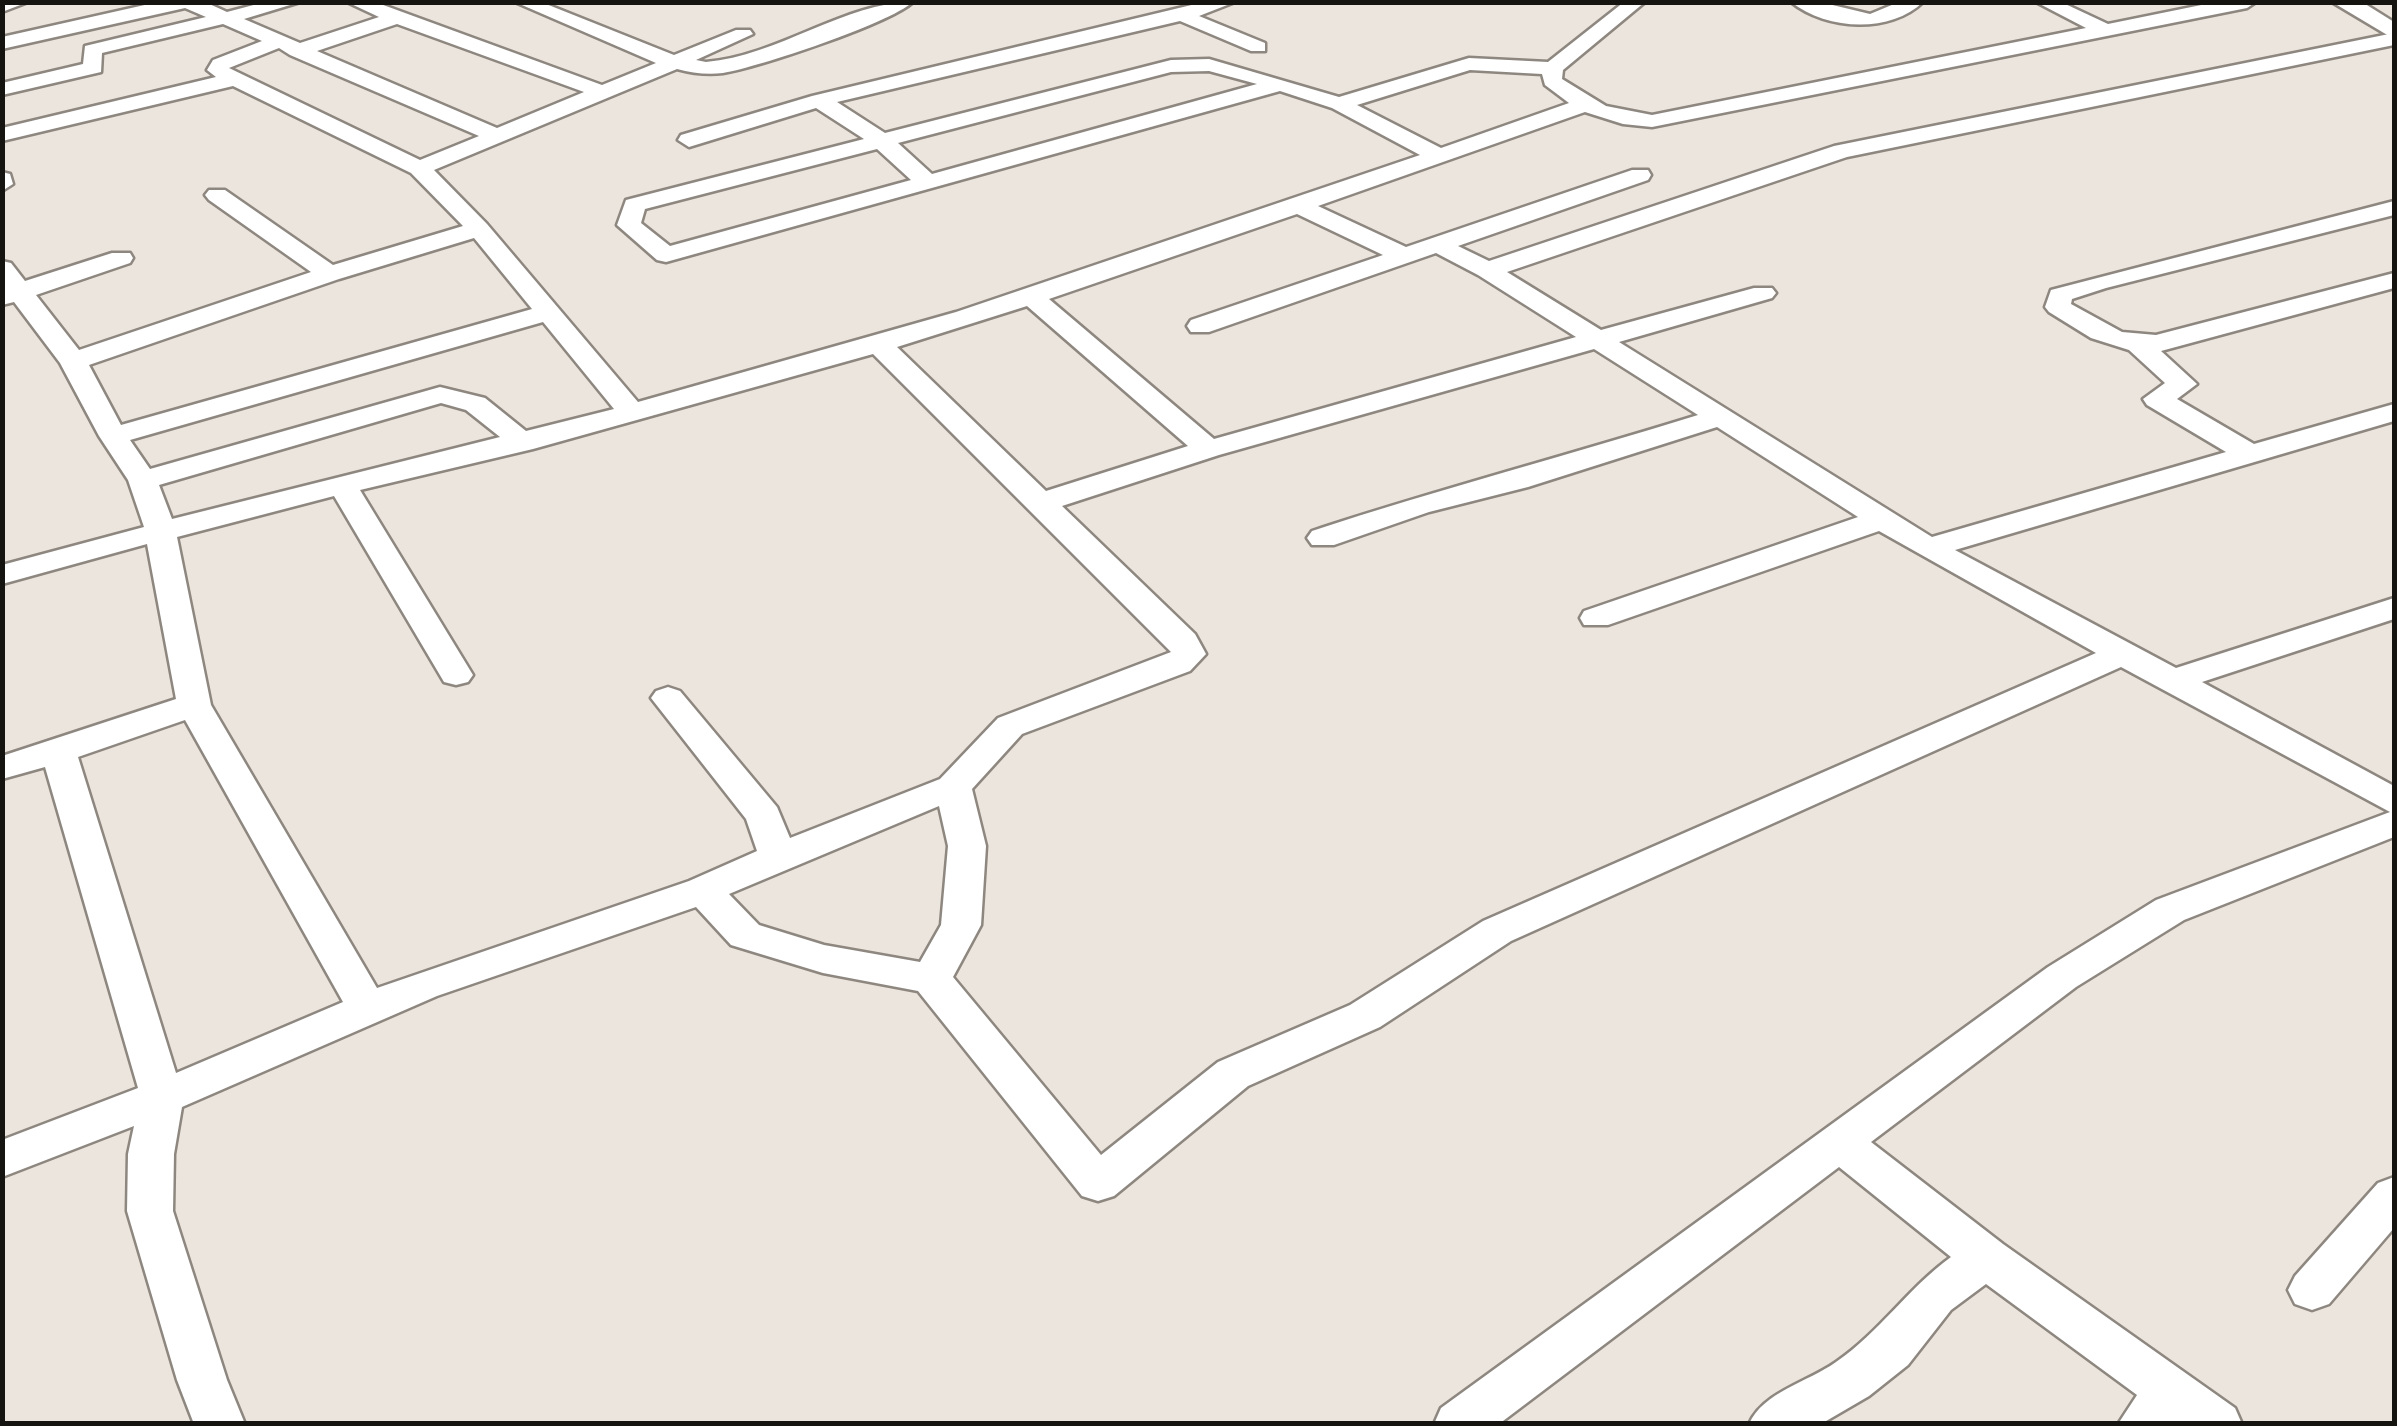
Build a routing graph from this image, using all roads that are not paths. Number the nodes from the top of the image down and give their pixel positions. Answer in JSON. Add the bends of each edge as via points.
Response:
{"nodes":[{"id":1,"x":19,"y":2,"type":"edge"},
{"id":2,"x":187,"y":2,"type":"edge"},
{"id":3,"x":291,"y":2,"type":"edge"},
{"id":4,"x":356,"y":2,"type":"edge"},
{"id":5,"x":524,"y":2,"type":"edge"},
{"id":6,"x":904,"y":2,"type":"edge"},
{"id":7,"x":1601,"y":2,"type":"edge"},
{"id":8,"x":1800,"y":2,"type":"edge"},
{"id":9,"x":1914,"y":2,"type":"edge"},
{"id":10,"x":2046,"y":2,"type":"edge"},
{"id":11,"x":2247,"y":2,"type":"edge"},
{"id":12,"x":2344,"y":2,"type":"edge"},
{"id":13,"x":2365,"y":2,"type":"edge"},
{"id":14,"x":1222,"y":3,"type":"edge"},
{"id":15,"x":2,"y":6,"type":"edge"},
{"id":16,"x":1631,"y":6,"type":"edge"},
{"id":17,"x":396,"y":10,"type":"edge"},
{"id":18,"x":1181,"y":15,"type":"junction"},
{"id":19,"x":225,"y":19,"type":"junction"},
{"id":20,"x":2394,"y":20,"type":"edge"},
{"id":21,"x":2104,"y":30,"type":"junction"},
{"id":22,"x":743,"y":34,"type":"dead end"},
{"id":23,"x":2394,"y":35,"type":"edge"},
{"id":24,"x":2,"y":43,"type":"edge"},
{"id":25,"x":286,"y":47,"type":"junction"},
{"id":26,"x":1258,"y":47,"type":"dead end"},
{"id":27,"x":673,"y":61,"type":"junction"},
{"id":28,"x":1553,"y":68,"type":"junction"},
{"id":29,"x":230,"y":80,"type":"junction"},
{"id":30,"x":1281,"y":84,"type":"junction"},
{"id":31,"x":2,"y":89,"type":"edge"},
{"id":32,"x":603,"y":92,"type":"junction"},
{"id":33,"x":819,"y":100,"type":"junction"},
{"id":34,"x":1340,"y":104,"type":"junction"},
{"id":35,"x":1582,"y":106,"type":"junction"},
{"id":36,"x":2,"y":135,"type":"edge"},
{"id":37,"x":498,"y":136,"type":"junction"},
{"id":38,"x":689,"y":140,"type":"dead end"},
{"id":39,"x":882,"y":141,"type":"junction"},
{"id":40,"x":1438,"y":155,"type":"junction"},
{"id":41,"x":419,"y":168,"type":"junction"},
{"id":42,"x":1640,"y":175,"type":"dead end"},
{"id":43,"x":928,"y":184,"type":"junction"},
{"id":44,"x":216,"y":195,"type":"dead end"},
{"id":45,"x":1295,"y":204,"type":"junction"},
{"id":46,"x":2394,"y":208,"type":"edge"},
{"id":47,"x":479,"y":230,"type":"junction"},
{"id":48,"x":1440,"y":246,"type":"junction"},
{"id":49,"x":1408,"y":257,"type":"junction"},
{"id":50,"x":122,"y":258,"type":"dead end"},
{"id":51,"x":2,"y":268,"type":"edge"},
{"id":52,"x":1487,"y":270,"type":"junction"},
{"id":53,"x":330,"y":274,"type":"junction"},
{"id":54,"x":2394,"y":280,"type":"edge"},
{"id":55,"x":1763,"y":293,"type":"dead end"},
{"id":56,"x":12,"y":294,"type":"edge"},
{"id":57,"x":1029,"y":295,"type":"junction"},
{"id":58,"x":549,"y":312,"type":"junction"},
{"id":59,"x":1200,"y":326,"type":"dead end"},
{"id":60,"x":1596,"y":338,"type":"junction"},
{"id":61,"x":879,"y":344,"type":"junction"},
{"id":62,"x":2140,"y":346,"type":"junction"},
{"id":63,"x":73,"y":361,"type":"junction"},
{"id":64,"x":2394,"y":412,"type":"edge"},
{"id":65,"x":633,"y":414,"type":"junction"},
{"id":66,"x":1721,"y":417,"type":"junction"},
{"id":67,"x":113,"y":436,"type":"junction"},
{"id":68,"x":522,"y":444,"type":"junction"},
{"id":69,"x":1209,"y":449,"type":"junction"},
{"id":70,"x":2250,"y":454,"type":"junction"},
{"id":71,"x":143,"y":480,"type":"junction"},
{"id":72,"x":343,"y":487,"type":"junction"},
{"id":73,"x":1042,"y":502,"type":"junction"},
{"id":74,"x":1883,"y":519,"type":"junction"},
{"id":75,"x":160,"y":529,"type":"junction"},
{"id":76,"x":1323,"y":538,"type":"dead end"},
{"id":77,"x":1928,"y":548,"type":"junction"},
{"id":78,"x":2,"y":575,"type":"edge"},
{"id":79,"x":2394,"y":608,"type":"edge"},
{"id":80,"x":1596,"y":618,"type":"dead end"},
{"id":81,"x":2121,"y":654,"type":"junction"},
{"id":82,"x":456,"y":675,"type":"dead end"},
{"id":83,"x":2171,"y":681,"type":"junction"},
{"id":84,"x":668,"y":698,"type":"dead end"},
{"id":85,"x":194,"y":705,"type":"junction"},
{"id":86,"x":58,"y":750,"type":"junction"},
{"id":87,"x":2,"y":768,"type":"edge"},
{"id":88,"x":952,"y":786,"type":"junction"},
{"id":89,"x":2394,"y":801,"type":"edge"},
{"id":90,"x":2394,"y":823,"type":"edge"},
{"id":91,"x":778,"y":856,"type":"junction"},
{"id":92,"x":703,"y":890,"type":"junction"},
{"id":93,"x":931,"y":979,"type":"junction"},
{"id":94,"x":367,"y":1007,"type":"junction"},
{"id":95,"x":162,"y":1097,"type":"junction"},
{"id":96,"x":1839,"y":1142,"type":"junction"},
{"id":97,"x":2,"y":1159,"type":"edge"},
{"id":98,"x":2394,"y":1197,"type":"edge"},
{"id":99,"x":1986,"y":1258,"type":"junction"},
{"id":100,"x":2312,"y":1290,"type":"dead end"},
{"id":101,"x":2158,"y":1408,"type":"edge"},
{"id":102,"x":220,"y":1424,"type":"edge"},
{"id":103,"x":1459,"y":1424,"type":"edge"},
{"id":104,"x":1774,"y":1424,"type":"edge"},
{"id":105,"x":2216,"y":1424,"type":"edge"}],
"edges":[{"from":1,"to":15,"type":"street"},
{"from":2,"to":19,"type":"street"},
{"from":2,"to":24,"type":"street"},
{"from":3,"to":19,"type":"street"},
{"from":4,"to":17,"type":"street"},
{"from":5,"to":27,"type":"street"},
{"from":6,"to":27,"type":"street","via":[[726,67]]},
{"from":7,"to":16,"type":"street"},
{"from":8,"to":9,"type":"street","via":[[1872,21]]},
{"from":10,"to":21,"type":"street"},
{"from":11,"to":21,"type":"street"},
{"from":12,"to":23,"type":"main road"},
{"from":13,"to":20,"type":"main road"},
{"from":14,"to":18,"type":"street"},
{"from":16,"to":28,"type":"street"},
{"from":17,"to":25,"type":"street"},
{"from":17,"to":32,"type":"street"},
{"from":18,"to":26,"type":"street"},
{"from":18,"to":33,"type":"street"},
{"from":19,"to":25,"type":"street"},
{"from":19,"to":31,"type":"street","via":[[92,50],[94,68]]},
{"from":21,"to":35,"type":"street","via":[[1652,121],[1618,119]]},
{"from":22,"to":27,"type":"street"},
{"from":23,"to":52,"type":"street","via":[[1842,151]]},
{"from":25,"to":29,"type":"street","via":[[220,64],[217,70]]},
{"from":25,"to":37,"type":"street"},
{"from":27,"to":32,"type":"street"},
{"from":28,"to":34,"type":"street","via":[[1468,64]]},
{"from":28,"to":35,"type":"street","via":[[1552,81]]},
{"from":29,"to":36,"type":"street"},
{"from":29,"to":41,"type":"street"},
{"from":30,"to":34,"type":"street"},
{"from":30,"to":39,"type":"street","via":[[1209,64],[1171,66]]},
{"from":30,"to":43,"type":"street"},
{"from":32,"to":37,"type":"street"},
{"from":33,"to":38,"type":"street"},
{"from":33,"to":39,"type":"street"},
{"from":34,"to":40,"type":"street"},
{"from":35,"to":40,"type":"street"},
{"from":37,"to":41,"type":"street"},
{"from":39,"to":43,"type":"street"},
{"from":39,"to":43,"type":"street","via":[[634,204],[630,225],[666,255]]},
{"from":40,"to":45,"type":"street"},
{"from":41,"to":47,"type":"street"},
{"from":42,"to":48,"type":"street"},
{"from":44,"to":53,"type":"street"},
{"from":45,"to":49,"type":"street"},
{"from":45,"to":57,"type":"street"},
{"from":46,"to":62,"type":"street","via":[[2060,295],[2058,307],[2105,335]]},
{"from":47,"to":53,"type":"street"},
{"from":47,"to":58,"type":"street"},
{"from":48,"to":49,"type":"street"},
{"from":48,"to":52,"type":"street"},
{"from":49,"to":59,"type":"street"},
{"from":50,"to":56,"type":"street"},
{"from":51,"to":56,"type":"street"},
{"from":52,"to":60,"type":"street"},
{"from":53,"to":63,"type":"street"},
{"from":54,"to":62,"type":"street"},
{"from":55,"to":60,"type":"street"},
{"from":56,"to":63,"type":"street"},
{"from":57,"to":61,"type":"street"},
{"from":57,"to":69,"type":"street"},
{"from":58,"to":65,"type":"street"},
{"from":58,"to":67,"type":"street"},
{"from":60,"to":66,"type":"street"},
{"from":60,"to":69,"type":"street"},
{"from":61,"to":65,"type":"street"},
{"from":61,"to":73,"type":"street"},
{"from":62,"to":70,"type":"street","via":[[2182,384],[2157,399]]},
{"from":63,"to":67,"type":"street"},
{"from":64,"to":70,"type":"street"},
{"from":65,"to":68,"type":"street"},
{"from":66,"to":74,"type":"street"},
{"from":66,"to":76,"type":"street"},
{"from":67,"to":71,"type":"street"},
{"from":68,"to":71,"type":"street","via":[[476,402],[440,394]]},
{"from":68,"to":72,"type":"street"},
{"from":69,"to":73,"type":"street"},
{"from":70,"to":77,"type":"street"},
{"from":71,"to":75,"type":"street"},
{"from":72,"to":75,"type":"street"},
{"from":72,"to":82,"type":"street"},
{"from":73,"to":88,"type":"street","via":[[1189,654],[1178,664],[1010,726]]},
{"from":74,"to":77,"type":"street"},
{"from":74,"to":80,"type":"street"},
{"from":75,"to":78,"type":"street"},
{"from":75,"to":85,"type":"street"},
{"from":77,"to":81,"type":"street"},
{"from":79,"to":83,"type":"street"},
{"from":81,"to":83,"type":"street"},
{"from":81,"to":93,"type":"street","via":[[1496,930],[1365,1016],[1233,1074],[1098,1183]]},
{"from":83,"to":89,"type":"street"},
{"from":84,"to":91,"type":"street","via":[[764,816]]},
{"from":85,"to":86,"type":"street"},
{"from":85,"to":94,"type":"street"},
{"from":86,"to":87,"type":"street"},
{"from":86,"to":95,"type":"street"},
{"from":88,"to":91,"type":"street"},
{"from":88,"to":93,"type":"street","via":[[966,846],[961,925]]},
{"from":90,"to":96,"type":"street","via":[[2170,910],[2062,977]]},
{"from":91,"to":92,"type":"street"},
{"from":92,"to":93,"type":"street","via":[[744,935],[823,959]]},
{"from":92,"to":94,"type":"street"},
{"from":94,"to":95,"type":"street"},
{"from":95,"to":97,"type":"street"},
{"from":95,"to":102,"type":"street","via":[[150,1211]]},
{"from":96,"to":99,"type":"street"},
{"from":96,"to":103,"type":"street"},
{"from":98,"to":100,"type":"street"},
{"from":99,"to":101,"type":"street"},
{"from":99,"to":104,"type":"street","via":[[1934,1296],[1890,1350]]},
{"from":101,"to":105,"type":"street"}]}
